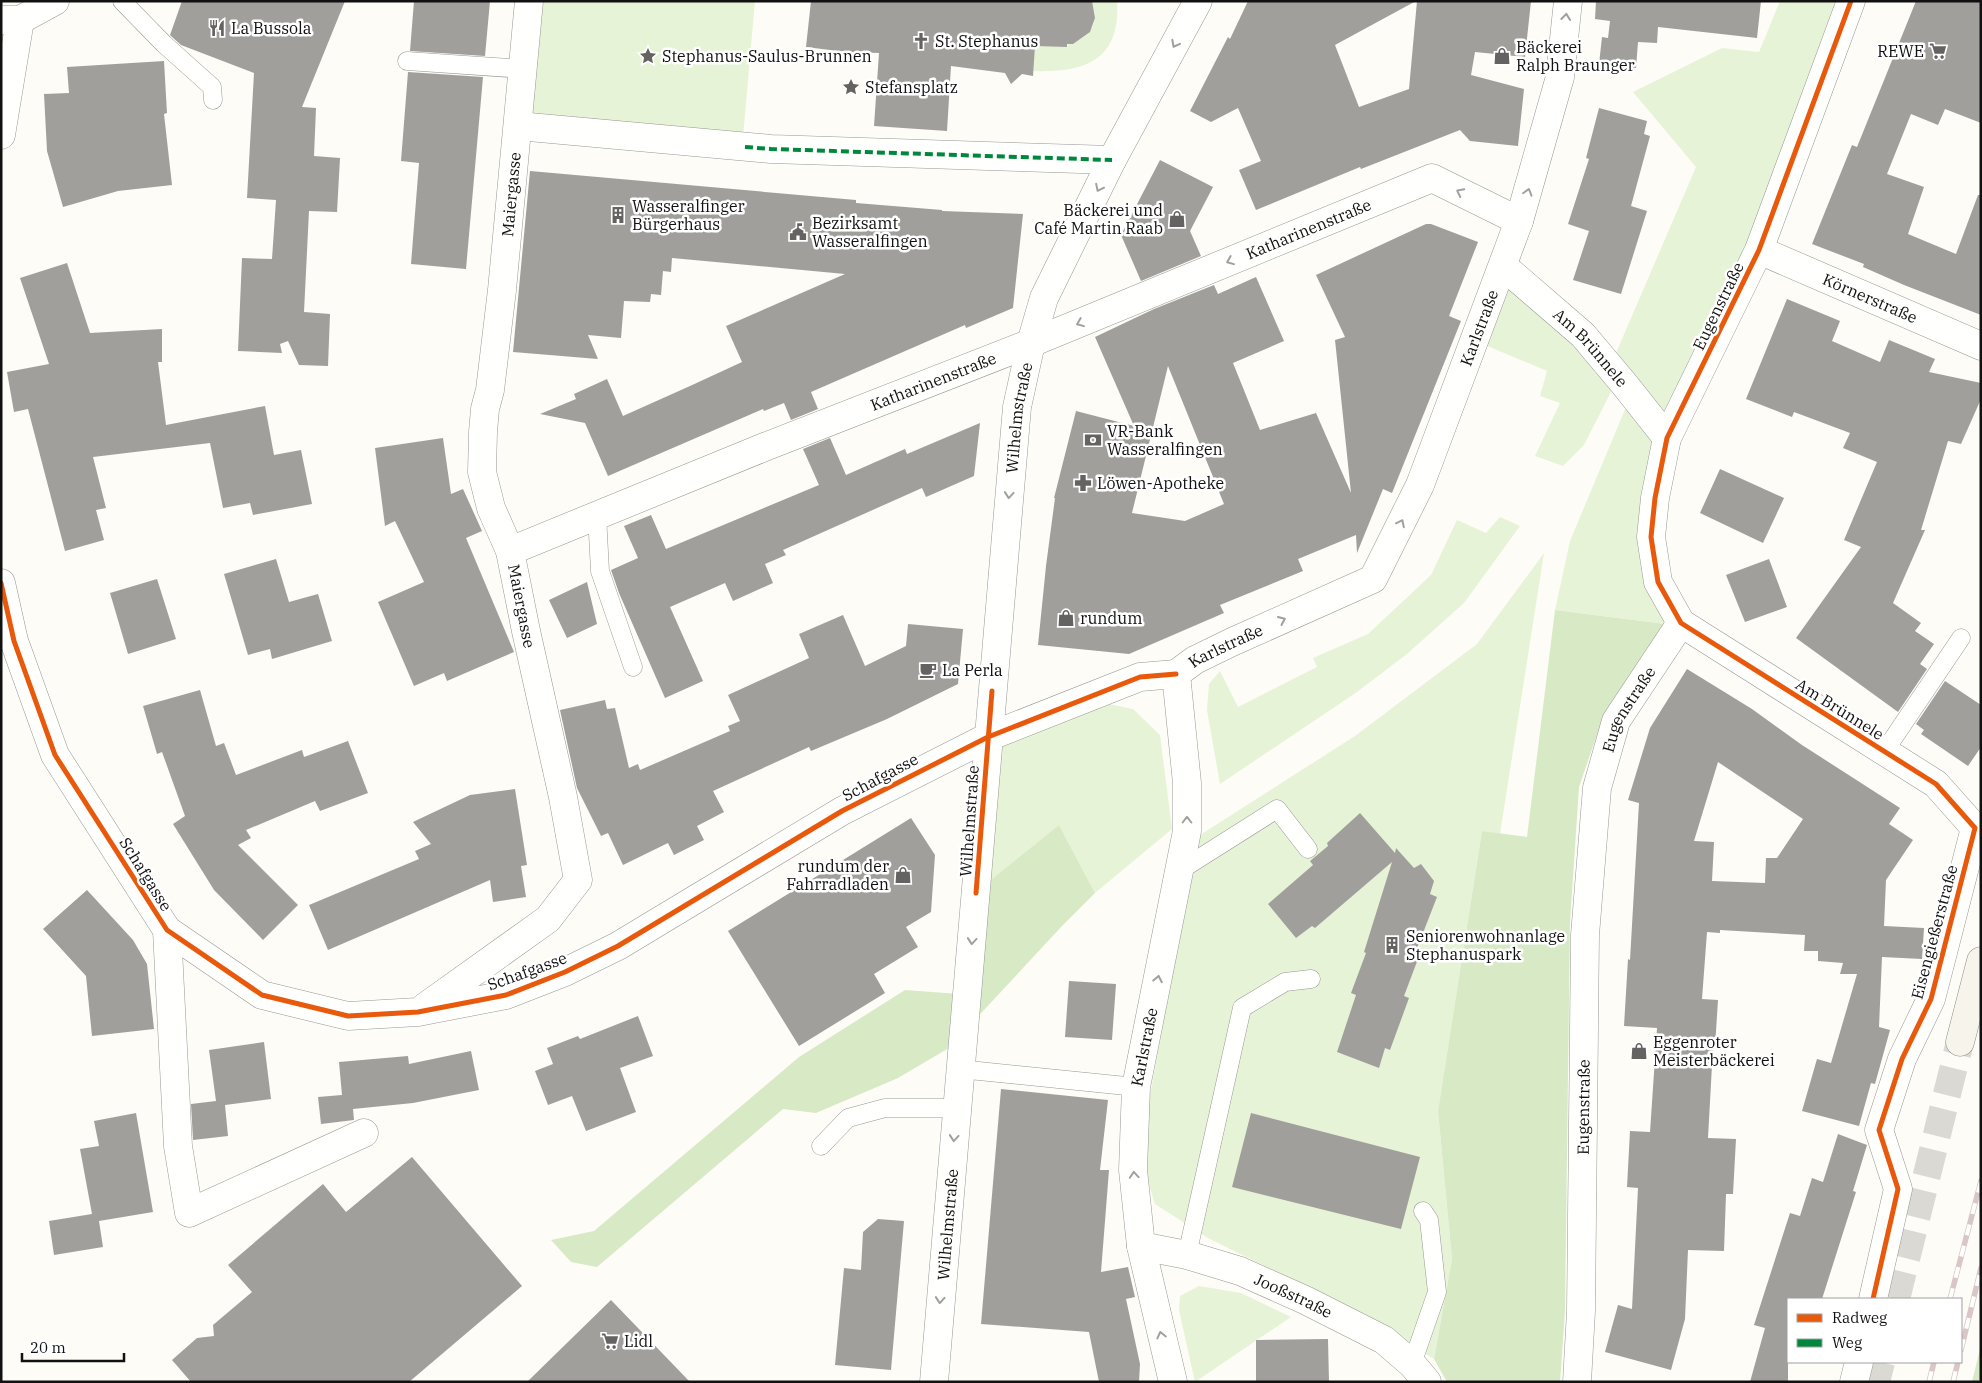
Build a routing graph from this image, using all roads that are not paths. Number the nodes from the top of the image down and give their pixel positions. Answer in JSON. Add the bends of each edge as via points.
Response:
{"nodes":[{"id":1,"x":55,"y":1,"type":"edge"},
{"id":2,"x":122,"y":1,"type":"edge"},
{"id":3,"x":529,"y":1,"type":"edge"},
{"id":4,"x":1198,"y":1,"type":"edge"},
{"id":5,"x":1568,"y":1,"type":"edge"},
{"id":6,"x":1851,"y":1,"type":"edge"},
{"id":7,"x":11,"y":20,"type":"edge"},
{"id":8,"x":407,"y":61,"type":"dead end"},
{"id":9,"x":524,"y":69,"type":"junction"},
{"id":10,"x":213,"y":100,"type":"dead end"},
{"id":11,"x":518,"y":126,"type":"junction"},
{"id":12,"x":1,"y":135,"type":"edge"},
{"id":13,"x":1112,"y":160,"type":"junction"},
{"id":14,"x":1520,"y":221,"type":"junction"},
{"id":15,"x":1759,"y":250,"type":"junction"},
{"id":16,"x":1503,"y":266,"type":"junction"},
{"id":17,"x":1031,"y":343,"type":"junction"},
{"id":18,"x":1981,"y":346,"type":"edge"},
{"id":19,"x":1667,"y":438,"type":"junction"},
{"id":20,"x":598,"y":515,"type":"junction"},
{"id":21,"x":510,"y":550,"type":"junction"},
{"id":22,"x":1,"y":583,"type":"edge"},
{"id":23,"x":1681,"y":623,"type":"junction"},
{"id":24,"x":1961,"y":638,"type":"dead end"},
{"id":25,"x":633,"y":667,"type":"dead end"},
{"id":26,"x":1176,"y":674,"type":"junction"},
{"id":27,"x":988,"y":737,"type":"junction"},
{"id":28,"x":1884,"y":752,"type":"junction"},
{"id":29,"x":1975,"y":828,"type":"joint"},
{"id":30,"x":1308,"y":849,"type":"dead end"},
{"id":31,"x":1179,"y":871,"type":"junction"},
{"id":32,"x":167,"y":930,"type":"junction"},
{"id":33,"x":1981,"y":961,"type":"edge"},
{"id":34,"x":1311,"y":978,"type":"dead end"},
{"id":35,"x":418,"y":1012,"type":"junction"},
{"id":36,"x":1960,"y":1042,"type":"tunnel mouth"},
{"id":37,"x":959,"y":1069,"type":"junction"},
{"id":38,"x":1136,"y":1087,"type":"junction"},
{"id":39,"x":956,"y":1108,"type":"junction"},
{"id":40,"x":364,"y":1133,"type":"dead end"},
{"id":41,"x":821,"y":1146,"type":"dead end"},
{"id":42,"x":1423,"y":1211,"type":"dead end"},
{"id":43,"x":1140,"y":1246,"type":"junction"},
{"id":44,"x":1187,"y":1255,"type":"junction"},
{"id":45,"x":1873,"y":1298,"type":"edge"},
{"id":46,"x":1859,"y":1363,"type":"edge"},
{"id":47,"x":1419,"y":1373,"type":"edge"},
{"id":48,"x":934,"y":1382,"type":"edge"},
{"id":49,"x":1173,"y":1382,"type":"edge"},
{"id":50,"x":1577,"y":1382,"type":"edge"},
{"id":51,"x":1854,"y":1382,"type":"edge"}],
"edges":[{"from":1,"to":7,"type":"street"},
{"from":2,"to":10,"type":"lane","via":[[212,87]]},
{"from":3,"to":9,"type":"street"},
{"from":4,"to":13,"type":"street","name":"Wilhelmstraße","one_way":true},
{"from":14,"to":5,"type":"street","name":"Karlstraße","one_way":true,"via":[[1560,77]]},
{"from":6,"to":15,"type":"street","name":"Eugenstraße"},
{"from":7,"to":12,"type":"street"},
{"from":8,"to":9,"type":"lane"},
{"from":9,"to":11,"type":"street"},
{"from":11,"to":13,"type":"street","via":[[772,149]]},
{"from":11,"to":21,"type":"street","name":"Maiergasse","via":[[501,299],[485,409],[482,472],[491,508]]},
{"from":13,"to":17,"type":"street","name":"Wilhelmstraße","one_way":true,"via":[[1044,298]]},
{"from":14,"to":16,"type":"street","name":"Karlstraße"},
{"from":14,"to":17,"type":"street","name":"Katharinenstraße","one_way":true,"via":[[1432,178]]},
{"from":15,"to":18,"type":"street","name":"Körnerstraße"},
{"from":15,"to":19,"type":"street","name":"Eugenstraße"},
{"from":16,"to":19,"type":"street","name":"Am Brünnele","via":[[1583,335]]},
{"from":26,"to":16,"type":"street","name":"Karlstraße","one_way":true,"via":[[1195,660],[1232,642],[1373,579],[1420,485]]},
{"from":17,"to":20,"type":"street","name":"Katharinenstraße"},
{"from":17,"to":27,"type":"street","name":"Wilhelmstraße","one_way":true,"via":[[1017,407]]},
{"from":19,"to":23,"type":"street","name":"Eugenstraße","via":[[1651,537],[1658,582]]},
{"from":20,"to":21,"type":"street","name":"Katharinenstraße"},
{"from":20,"to":25,"type":"lane","via":[[600,571]]},
{"from":21,"to":35,"type":"street","name":"Maiergasse","via":[[564,797],[578,880],[548,919]]},
{"from":22,"to":32,"type":"street","name":"Schafgasse","via":[[14,641],[56,755]]},
{"from":23,"to":28,"type":"street","name":"Am Brünnele"},
{"from":23,"to":50,"type":"street","name":"Eugenstraße","via":[[1616,722],[1597,788],[1585,935],[1581,1311]]},
{"from":24,"to":28,"type":"lane"},
{"from":26,"to":27,"type":"street","name":"Schafgasse","via":[[1140,677]]},
{"from":31,"to":26,"type":"street","name":"Karlstraße","one_way":true,"via":[[1187,831],[1187,783]]},
{"from":27,"to":35,"type":"street","name":"Schafgasse","via":[[842,811],[618,946],[565,972],[506,995]]},
{"from":27,"to":37,"type":"street","name":"Wilhelmstraße","one_way":true},
{"from":28,"to":29,"type":"street","name":"Am Brünnele","via":[[1936,784]]},
{"from":29,"to":45,"type":"street","name":"Eisengießerstraße","via":[[1931,999],[1902,1058],[1879,1130],[1898,1189]]},
{"from":30,"to":31,"type":"lane","via":[[1276,808]]},
{"from":38,"to":31,"type":"street","name":"Karlstraße","one_way":true},
{"from":32,"to":35,"type":"street","name":"Schafgasse","via":[[262,994],[348,1016]]},
{"from":32,"to":40,"type":"street","name":"Schafgasse","via":[[178,1146],[190,1213]]},
{"from":33,"to":36,"type":"main road"},
{"from":34,"to":44,"type":"lane","via":[[1285,982],[1242,1008]]},
{"from":37,"to":38,"type":"lane"},
{"from":37,"to":39,"type":"street","name":"Wilhelmstraße"},
{"from":43,"to":38,"type":"street","name":"Karlstraße","one_way":true,"via":[[1133,1170]]},
{"from":39,"to":41,"type":"lane","via":[[876,1110],[848,1118]]},
{"from":39,"to":48,"type":"street","name":"Wilhelmstraße","one_way":true},
{"from":42,"to":47,"type":"lane","via":[[1429,1220],[1437,1292]]},
{"from":43,"to":44,"type":"street","name":"Jooßstraße"},
{"from":49,"to":43,"type":"street","name":"Karlstraße","one_way":true},
{"from":44,"to":47,"type":"street","name":"Jooßstraße","via":[[1240,1271],[1384,1340]]},
{"from":46,"to":51,"type":"street"}]}
